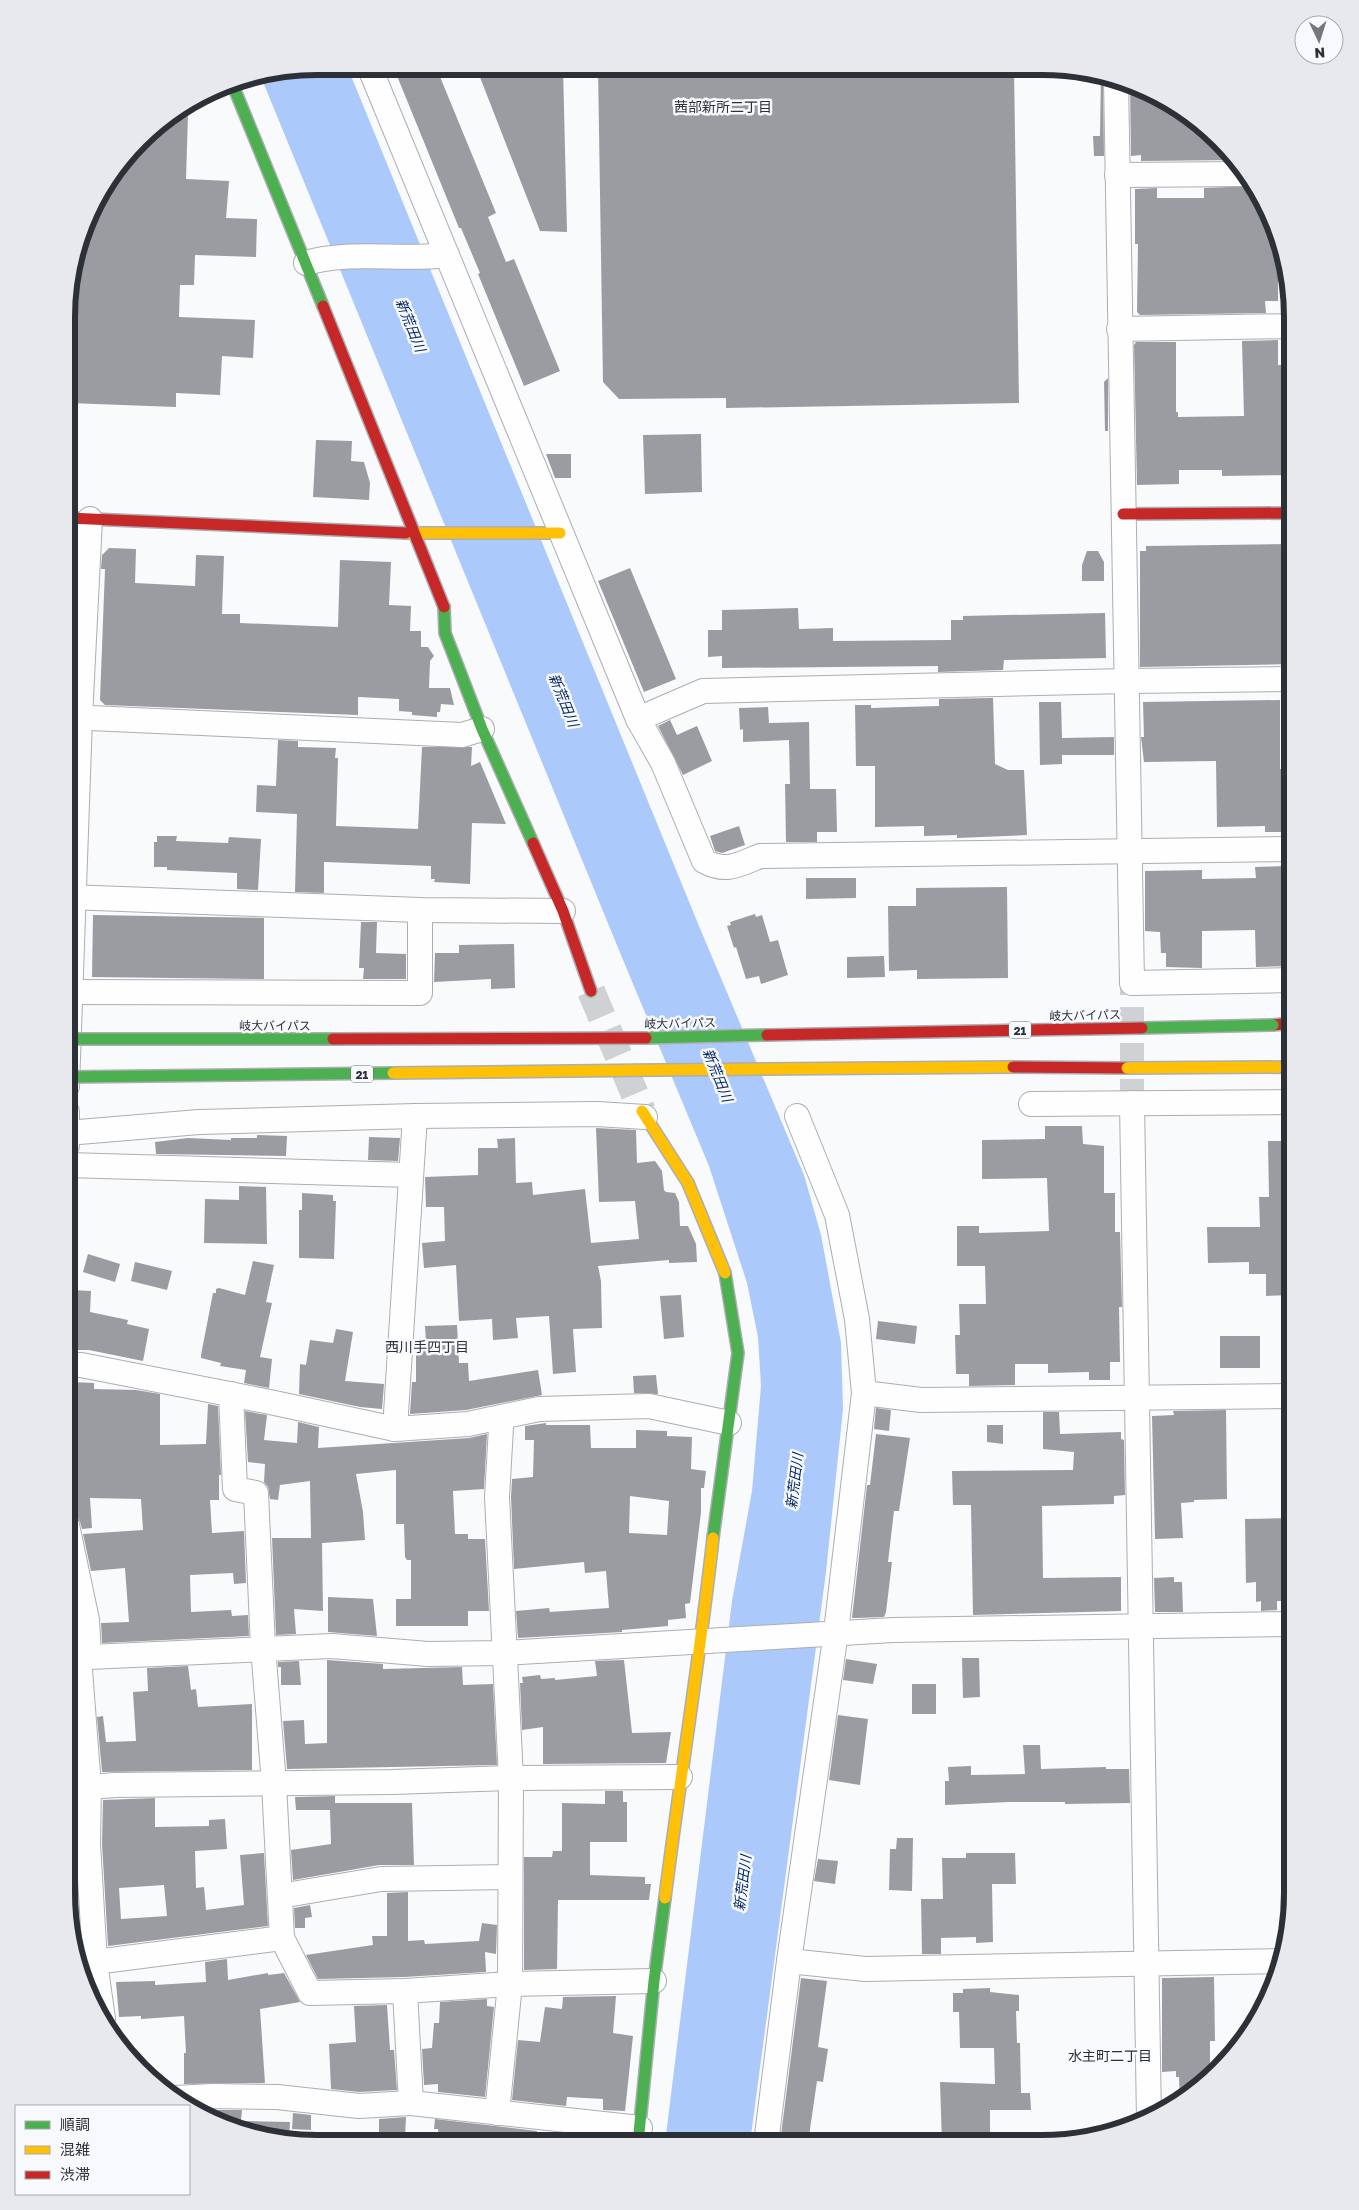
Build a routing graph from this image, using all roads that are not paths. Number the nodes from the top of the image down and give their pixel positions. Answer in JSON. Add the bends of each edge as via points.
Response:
{"nodes":[{"id":1,"x":372,"y":75,"type":"edge"},
{"id":2,"x":1116,"y":87,"type":"edge"},
{"id":3,"x":235,"y":89,"type":"edge"},
{"id":4,"x":1237,"y":174,"type":"edge"},
{"id":5,"x":1117,"y":175,"type":"junction"},
{"id":6,"x":437,"y":256,"type":"junction"},
{"id":7,"x":315,"y":261,"type":"junction"},
{"id":8,"x":1284,"y":326,"type":"edge"},
{"id":9,"x":1119,"y":329,"type":"junction"},
{"id":10,"x":1284,"y":513,"type":"edge"},
{"id":11,"x":1123,"y":514,"type":"junction"},
{"id":12,"x":79,"y":518,"type":"edge"},
{"id":13,"x":421,"y":533,"type":"junction"},
{"id":14,"x":551,"y":533,"type":"junction"},
{"id":15,"x":75,"y":678,"type":"edge"},
{"id":16,"x":1284,"y":678,"type":"edge"},
{"id":17,"x":1127,"y":680,"type":"junction"},
{"id":18,"x":75,"y":718,"type":"edge"},
{"id":19,"x":638,"y":719,"type":"junction"},
{"id":20,"x":482,"y":729,"type":"junction"},
{"id":21,"x":1284,"y":849,"type":"edge"},
{"id":22,"x":1130,"y":851,"type":"junction"},
{"id":23,"x":75,"y":897,"type":"edge"},
{"id":24,"x":420,"y":910,"type":"junction"},
{"id":25,"x":564,"y":911,"type":"junction"},
{"id":26,"x":1284,"y":980,"type":"edge"},
{"id":27,"x":590,"y":991,"type":"tunnel mouth"},
{"id":28,"x":75,"y":992,"type":"edge"},
{"id":29,"x":1284,"y":1023,"type":"edge"},
{"id":30,"x":75,"y":1039,"type":"edge"},
{"id":31,"x":1284,"y":1067,"type":"edge"},
{"id":32,"x":75,"y":1077,"type":"edge"},
{"id":33,"x":1284,"y":1102,"type":"edge"},
{"id":34,"x":1132,"y":1103,"type":"junction"},
{"id":35,"x":1030,"y":1104,"type":"dead end"},
{"id":36,"x":644,"y":1114,"type":"joint"},
{"id":37,"x":415,"y":1116,"type":"junction"},
{"id":38,"x":797,"y":1116,"type":"dead end"},
{"id":39,"x":75,"y":1131,"type":"edge"},
{"id":40,"x":75,"y":1165,"type":"edge"},
{"id":41,"x":411,"y":1175,"type":"junction"},
{"id":42,"x":75,"y":1365,"type":"edge"},
{"id":43,"x":864,"y":1393,"type":"junction"},
{"id":44,"x":231,"y":1394,"type":"junction"},
{"id":45,"x":1284,"y":1396,"type":"edge"},
{"id":46,"x":1137,"y":1398,"type":"junction"},
{"id":47,"x":498,"y":1418,"type":"junction"},
{"id":48,"x":729,"y":1423,"type":"junction"},
{"id":49,"x":395,"y":1428,"type":"junction"},
{"id":50,"x":75,"y":1562,"type":"edge"},
{"id":51,"x":1284,"y":1624,"type":"edge"},
{"id":52,"x":1142,"y":1626,"type":"junction"},
{"id":53,"x":830,"y":1633,"type":"junction"},
{"id":54,"x":710,"y":1641,"type":"junction"},
{"id":55,"x":263,"y":1647,"type":"junction"},
{"id":56,"x":503,"y":1653,"type":"junction"},
{"id":57,"x":78,"y":1657,"type":"edge"},
{"id":58,"x":680,"y":1777,"type":"junction"},
{"id":59,"x":511,"y":1778,"type":"junction"},
{"id":60,"x":274,"y":1784,"type":"junction"},
{"id":61,"x":89,"y":1787,"type":"junction"},
{"id":62,"x":77,"y":1844,"type":"edge"},
{"id":63,"x":510,"y":1877,"type":"junction"},
{"id":64,"x":280,"y":1896,"type":"junction"},
{"id":65,"x":282,"y":1938,"type":"junction"},
{"id":66,"x":789,"y":1961,"type":"junction"},
{"id":67,"x":1274,"y":1961,"type":"edge"},
{"id":68,"x":95,"y":1962,"type":"junction"},
{"id":69,"x":1147,"y":1963,"type":"junction"},
{"id":70,"x":654,"y":1981,"type":"junction"},
{"id":71,"x":510,"y":1984,"type":"junction"},
{"id":72,"x":405,"y":1991,"type":"junction"},
{"id":73,"x":98,"y":1997,"type":"edge"},
{"id":74,"x":187,"y":2097,"type":"edge"},
{"id":75,"x":411,"y":2103,"type":"junction"},
{"id":76,"x":1149,"y":2110,"type":"edge"},
{"id":77,"x":497,"y":2113,"type":"junction"},
{"id":78,"x":639,"y":2135,"type":"edge"},
{"id":79,"x":767,"y":2135,"type":"edge"}],
"edges":[{"from":1,"to":6,"type":"street"},
{"from":2,"to":5,"type":"street"},
{"from":3,"to":7,"type":"main road"},
{"from":4,"to":5,"type":"street"},
{"from":5,"to":9,"type":"street"},
{"from":6,"to":7,"type":"street"},
{"from":6,"to":14,"type":"street"},
{"from":7,"to":13,"type":"main road"},
{"from":8,"to":9,"type":"street"},
{"from":9,"to":11,"type":"street"},
{"from":10,"to":11,"type":"main road"},
{"from":11,"to":17,"type":"street"},
{"from":12,"to":13,"type":"main road"},
{"from":12,"to":15,"type":"street"},
{"from":13,"to":14,"type":"main road"},
{"from":13,"to":20,"type":"main road","via":[[444,604],[445,633]]},
{"from":14,"to":19,"type":"street"},
{"from":16,"to":17,"type":"street"},
{"from":17,"to":19,"type":"street","via":[[703,692]]},
{"from":17,"to":22,"type":"street"},
{"from":18,"to":20,"type":"street","via":[[462,735]]},
{"from":19,"to":22,"type":"street","via":[[663,763],[704,861],[717,868],[734,867],[760,856]]},
{"from":20,"to":25,"type":"main road"},
{"from":21,"to":22,"type":"street"},
{"from":22,"to":26,"type":"street","via":[[1132,983]]},
{"from":23,"to":24,"type":"street"},
{"from":24,"to":25,"type":"street"},
{"from":24,"to":28,"type":"street","via":[[420,993]]},
{"from":25,"to":27,"type":"main road"},
{"from":29,"to":30,"type":"main road","name":"岐大バイパス","number":"21","bridge":true,"via":[[646,1038]]},
{"from":31,"to":32,"type":"main road","number":"21","bridge":true,"via":[[782,1068]]},
{"from":33,"to":34,"type":"street"},
{"from":34,"to":35,"type":"street"},
{"from":34,"to":46,"type":"street"},
{"from":36,"to":37,"type":"street"},
{"from":36,"to":48,"type":"main road","via":[[688,1183],[726,1276],[738,1353]]},
{"from":37,"to":39,"type":"street","via":[[198,1122]]},
{"from":37,"to":41,"type":"street"},
{"from":38,"to":43,"type":"street","via":[[838,1214],[857,1318]]},
{"from":40,"to":41,"type":"street"},
{"from":41,"to":49,"type":"street"},
{"from":42,"to":44,"type":"street"},
{"from":43,"to":46,"type":"street","via":[[921,1400]]},
{"from":43,"to":53,"type":"street"},
{"from":44,"to":49,"type":"street"},
{"from":44,"to":55,"type":"street","via":[[235,1489],[256,1493]]},
{"from":45,"to":46,"type":"street"},
{"from":46,"to":52,"type":"street"},
{"from":47,"to":48,"type":"street","via":[[539,1410],[649,1406]]},
{"from":47,"to":49,"type":"street","via":[[468,1424]]},
{"from":47,"to":56,"type":"street","via":[[501,1427],[497,1497]]},
{"from":48,"to":54,"type":"main road"},
{"from":50,"to":57,"type":"street","via":[[87,1620]]},
{"from":51,"to":52,"type":"street"},
{"from":52,"to":53,"type":"street"},
{"from":52,"to":69,"type":"street"},
{"from":53,"to":54,"type":"street"},
{"from":53,"to":66,"type":"street"},
{"from":54,"to":56,"type":"street"},
{"from":54,"to":58,"type":"main road"},
{"from":55,"to":56,"type":"street","via":[[332,1646],[428,1654]]},
{"from":55,"to":57,"type":"street"},
{"from":55,"to":60,"type":"street"},
{"from":56,"to":59,"type":"street"},
{"from":57,"to":61,"type":"street"},
{"from":58,"to":59,"type":"street"},
{"from":58,"to":70,"type":"main road"},
{"from":59,"to":60,"type":"street"},
{"from":59,"to":63,"type":"street"},
{"from":60,"to":61,"type":"street"},
{"from":60,"to":64,"type":"street"},
{"from":61,"to":62,"type":"street"},
{"from":62,"to":68,"type":"street"},
{"from":63,"to":64,"type":"street","via":[[381,1879]]},
{"from":63,"to":71,"type":"street"},
{"from":64,"to":65,"type":"street"},
{"from":65,"to":68,"type":"street"},
{"from":65,"to":72,"type":"street","via":[[310,1993]]},
{"from":66,"to":69,"type":"street","via":[[865,1969]]},
{"from":66,"to":79,"type":"street"},
{"from":67,"to":69,"type":"street"},
{"from":68,"to":73,"type":"street"},
{"from":69,"to":76,"type":"street"},
{"from":70,"to":71,"type":"street"},
{"from":70,"to":78,"type":"main road"},
{"from":71,"to":72,"type":"street"},
{"from":71,"to":77,"type":"street"},
{"from":72,"to":75,"type":"street"},
{"from":74,"to":75,"type":"street","via":[[276,2097],[359,2106]]},
{"from":75,"to":77,"type":"street"},
{"from":77,"to":78,"type":"street"}]}
